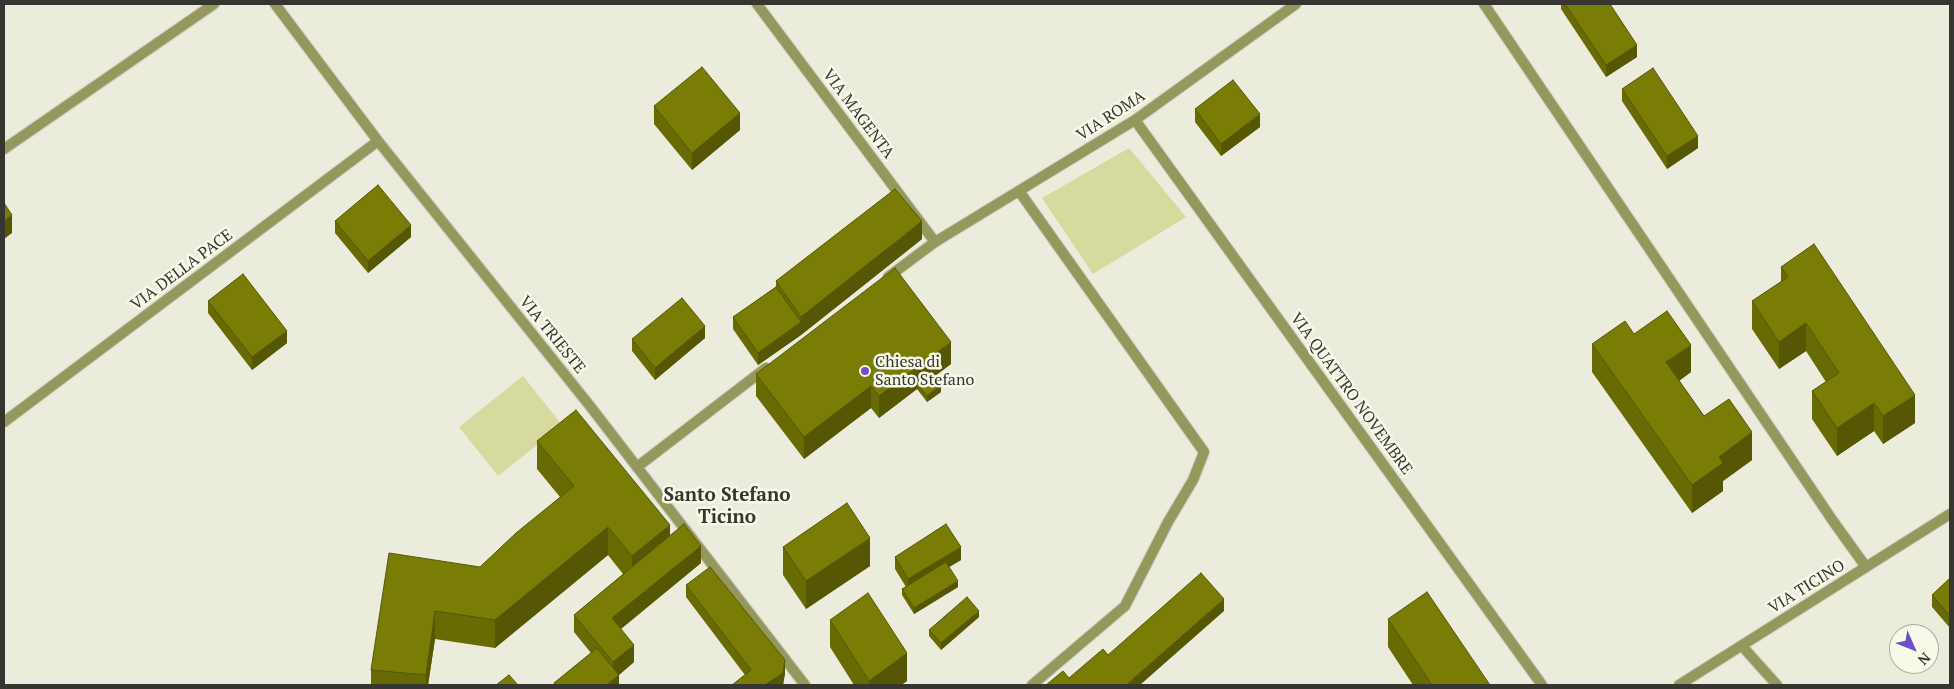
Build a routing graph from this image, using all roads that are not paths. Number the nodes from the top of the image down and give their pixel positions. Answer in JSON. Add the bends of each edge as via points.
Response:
{"nodes":[{"id":1,"x":214,"y":4,"type":"edge"},
{"id":2,"x":275,"y":4,"type":"edge"},
{"id":3,"x":757,"y":4,"type":"edge"},
{"id":4,"x":1296,"y":4,"type":"edge"},
{"id":5,"x":1484,"y":4,"type":"edge"},
{"id":6,"x":1134,"y":120,"type":"junction"},
{"id":7,"x":378,"y":141,"type":"junction"},
{"id":8,"x":4,"y":149,"type":"edge"},
{"id":9,"x":1019,"y":191,"type":"junction"},
{"id":10,"x":935,"y":242,"type":"junction"},
{"id":11,"x":879,"y":284,"type":"edge"},
{"id":12,"x":776,"y":361,"type":"edge"},
{"id":13,"x":4,"y":422,"type":"edge"},
{"id":14,"x":637,"y":467,"type":"junction"},
{"id":15,"x":1950,"y":514,"type":"edge"},
{"id":16,"x":1866,"y":567,"type":"junction"},
{"id":17,"x":1742,"y":646,"type":"junction"},
{"id":18,"x":805,"y":685,"type":"edge"},
{"id":19,"x":1032,"y":685,"type":"edge"},
{"id":20,"x":1542,"y":685,"type":"edge"},
{"id":21,"x":1679,"y":685,"type":"edge"},
{"id":22,"x":1777,"y":685,"type":"edge"}],
"edges":[{"from":1,"to":8,"type":"street"},
{"from":2,"to":7,"type":"street","name":"VIA TRIESTE"},
{"from":3,"to":10,"type":"street","name":"VIA MAGENTA"},
{"from":4,"to":6,"type":"street","name":"VIA ROMA"},
{"from":5,"to":16,"type":"street"},
{"from":6,"to":9,"type":"street","name":"VIA ROMA"},
{"from":6,"to":20,"type":"street","name":"VIA QUATTRO NOVEMBRE"},
{"from":7,"to":13,"type":"street","name":"VIA DELLA PACE"},
{"from":7,"to":14,"type":"street","name":"VIA TRIESTE"},
{"from":9,"to":10,"type":"street","name":"VIA ROMA"},
{"from":9,"to":19,"type":"street","via":[[1204,452],[1193,480],[1125,606]]},
{"from":10,"to":11,"type":"street","name":"VIA ROMA"},
{"from":12,"to":14,"type":"street"},
{"from":14,"to":18,"type":"street","name":"VIA TRIESTE"},
{"from":15,"to":16,"type":"street","name":"VIA TICINO"},
{"from":16,"to":17,"type":"street","name":"VIA TICINO"},
{"from":17,"to":21,"type":"street","name":"VIA TICINO"},
{"from":17,"to":22,"type":"street"}]}
